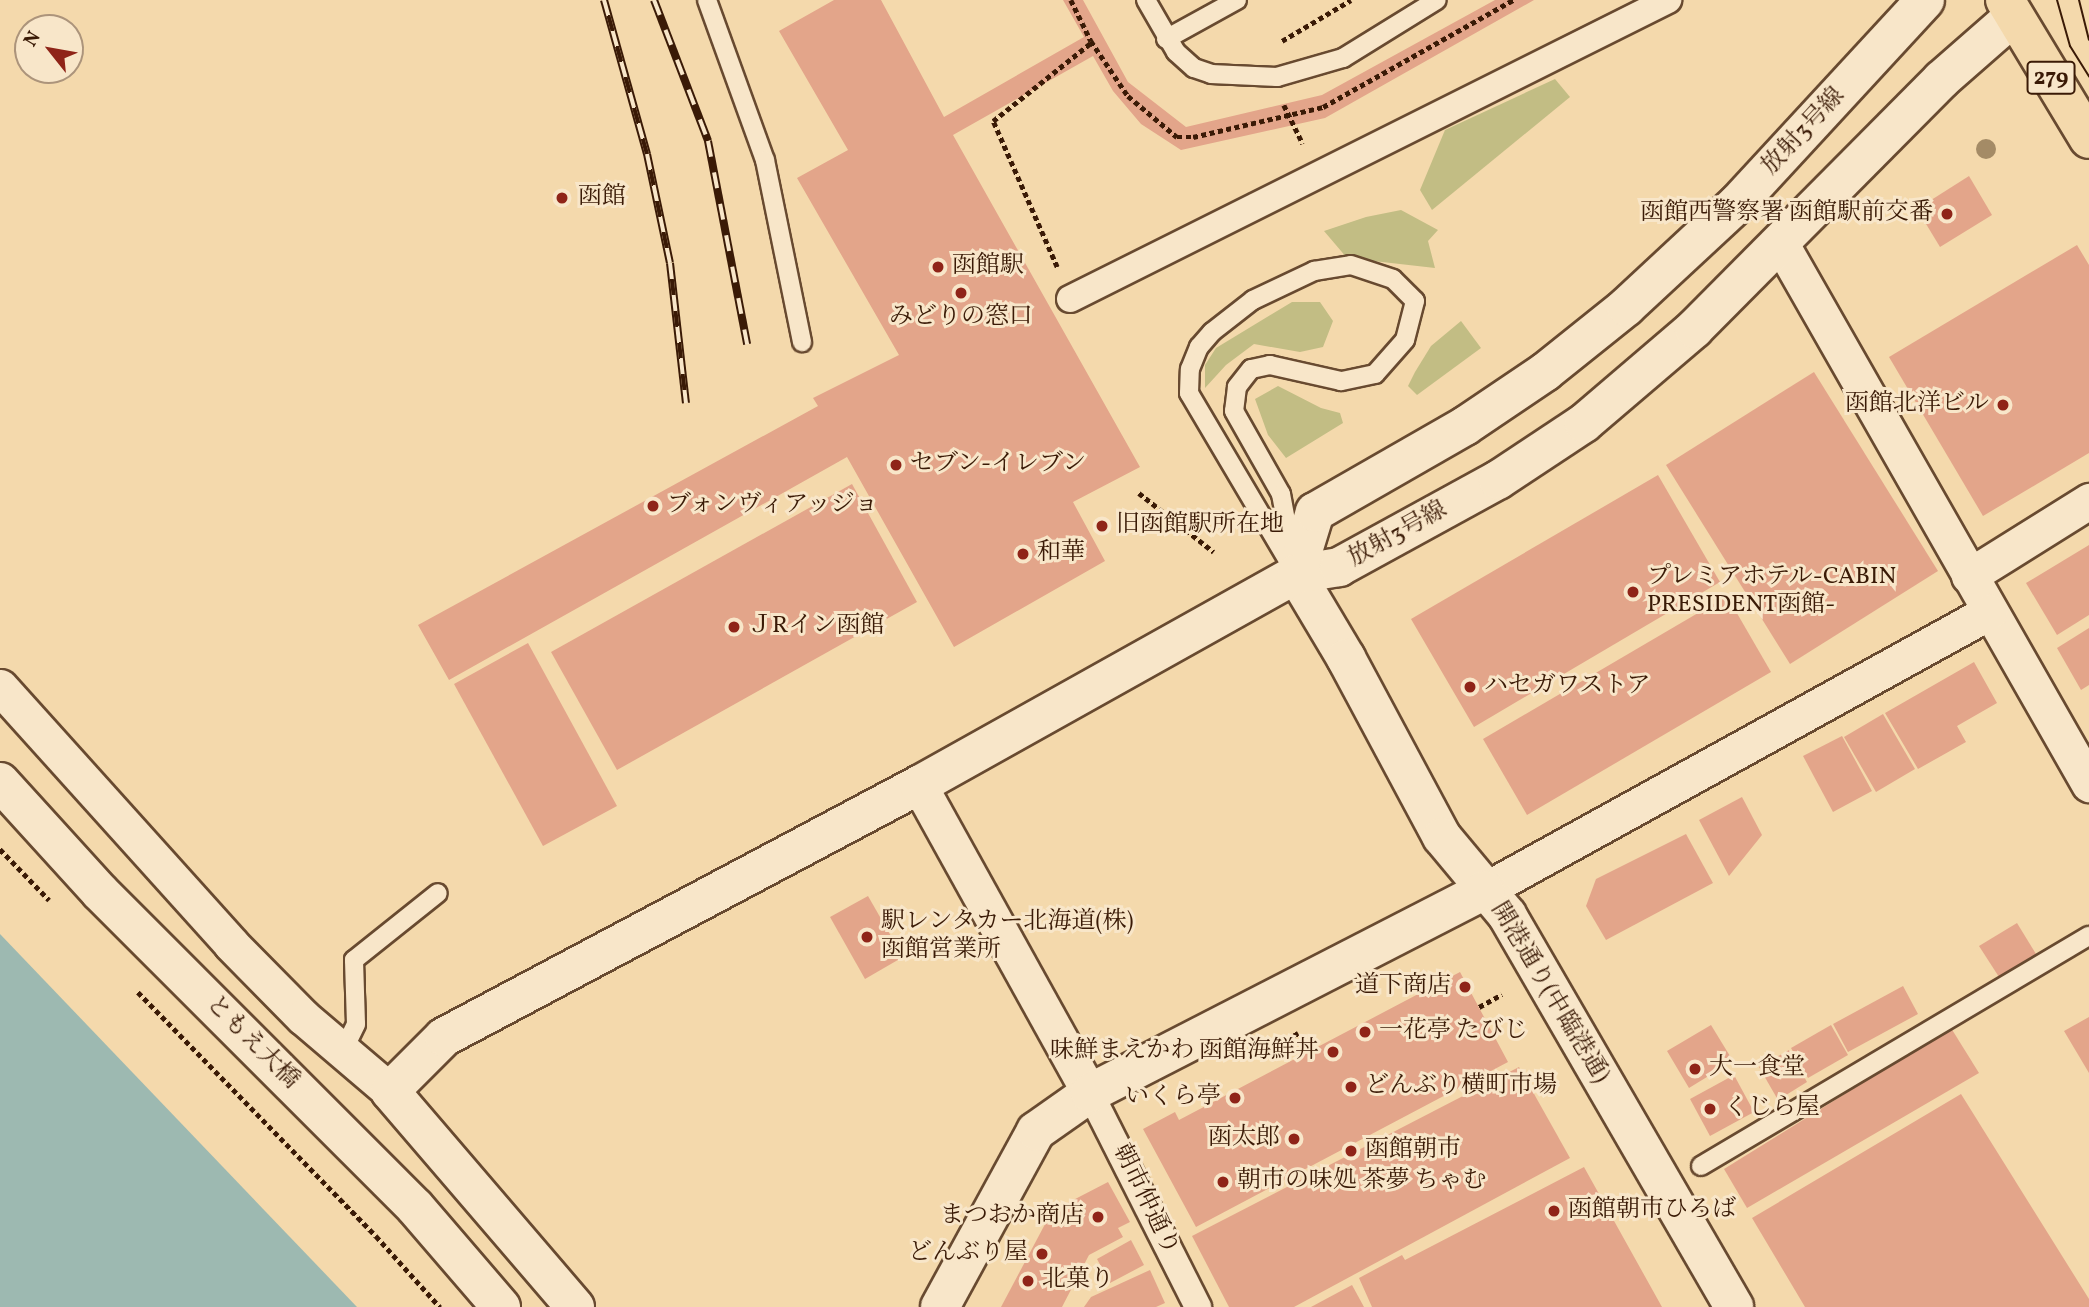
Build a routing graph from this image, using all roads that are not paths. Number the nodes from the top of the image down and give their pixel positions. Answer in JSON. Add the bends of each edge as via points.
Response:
{"nodes":[{"id":1,"x":707,"y":0,"type":"edge"},
{"id":2,"x":1146,"y":0,"type":"edge"},
{"id":3,"x":1237,"y":0,"type":"edge"},
{"id":4,"x":1437,"y":0,"type":"edge"},
{"id":5,"x":1668,"y":0,"type":"edge"},
{"id":6,"x":1925,"y":0,"type":"edge"},
{"id":7,"x":2017,"y":6,"type":"edge"},
{"id":8,"x":1166,"y":38,"type":"junction"},
{"id":9,"x":2089,"y":139,"type":"edge"},
{"id":10,"x":1781,"y":244,"type":"junction"},
{"id":11,"x":1070,"y":299,"type":"road end"},
{"id":12,"x":802,"y":342,"type":"dead end"},
{"id":13,"x":2089,"y":501,"type":"edge"},
{"id":14,"x":1296,"y":574,"type":"junction"},
{"id":15,"x":1969,"y":576,"type":"junction"},
{"id":16,"x":1989,"y":612,"type":"junction"},
{"id":17,"x":0,"y":687,"type":"edge"},
{"id":18,"x":0,"y":782,"type":"edge"},
{"id":19,"x":2089,"y":784,"type":"edge"},
{"id":20,"x":919,"y":785,"type":"junction"},
{"id":21,"x":1485,"y":890,"type":"junction"},
{"id":22,"x":438,"y":893,"type":"dead end"},
{"id":23,"x":2089,"y":936,"type":"edge"},
{"id":24,"x":343,"y":1051,"type":"junction"},
{"id":25,"x":390,"y":1091,"type":"junction"},
{"id":26,"x":1090,"y":1093,"type":"junction"},
{"id":27,"x":1701,"y":1166,"type":"dead end"},
{"id":28,"x":500,"y":1307,"type":"edge"},
{"id":29,"x":575,"y":1307,"type":"edge"},
{"id":30,"x":940,"y":1307,"type":"edge"},
{"id":31,"x":1198,"y":1307,"type":"edge"},
{"id":32,"x":1734,"y":1307,"type":"edge"}],
"edges":[{"from":1,"to":12,"type":"lane","via":[[765,160]]},
{"from":2,"to":8,"type":"lane"},
{"from":3,"to":8,"type":"lane"},
{"from":4,"to":8,"type":"lane","via":[[1343,58],[1277,77],[1211,74],[1194,68]]},
{"from":5,"to":11,"type":"street"},
{"from":6,"to":14,"type":"street","name":"放射3号線","via":[[1737,204],[1626,307],[1545,372],[1465,426],[1315,512]]},
{"from":7,"to":9,"type":"highway","number":"279"},
{"from":7,"to":10,"type":"street","name":"放射3号線"},
{"from":10,"to":14,"type":"street","name":"放射3号線","via":[[1694,329],[1584,424],[1498,480],[1339,567]]},
{"from":10,"to":15,"type":"street"},
{"from":13,"to":15,"type":"street"},
{"from":14,"to":14,"type":"lane","via":[[1189,393],[1190,369],[1199,347],[1212,332],[1253,300],[1314,271],[1351,265],[1393,279],[1415,301],[1405,340],[1375,374],[1341,380],[1270,365],[1251,369],[1237,387],[1234,411],[1281,494]]},
{"from":14,"to":20,"type":"street"},
{"from":14,"to":21,"type":"street","name":"開港通り(中臨港通)","via":[[1442,837]]},
{"from":15,"to":16,"type":"street"},
{"from":16,"to":19,"type":"street"},
{"from":16,"to":21,"type":"street"},
{"from":17,"to":24,"type":"street","via":[[231,944]]},
{"from":18,"to":28,"type":"street","name":"ともえ大橋","via":[[100,892],[415,1207]]},
{"from":20,"to":25,"type":"street","via":[[444,1037]]},
{"from":20,"to":26,"type":"street"},
{"from":21,"to":26,"type":"street"},
{"from":21,"to":32,"type":"street","name":"開港通り(中臨港通)","via":[[1527,948]]},
{"from":22,"to":24,"type":"lane","via":[[354,960],[356,1024]]},
{"from":23,"to":27,"type":"lane"},
{"from":24,"to":25,"type":"street"},
{"from":25,"to":29,"type":"street"},
{"from":26,"to":30,"type":"street","via":[[1036,1131]]},
{"from":26,"to":31,"type":"street","name":"朝市仲通り"}]}
